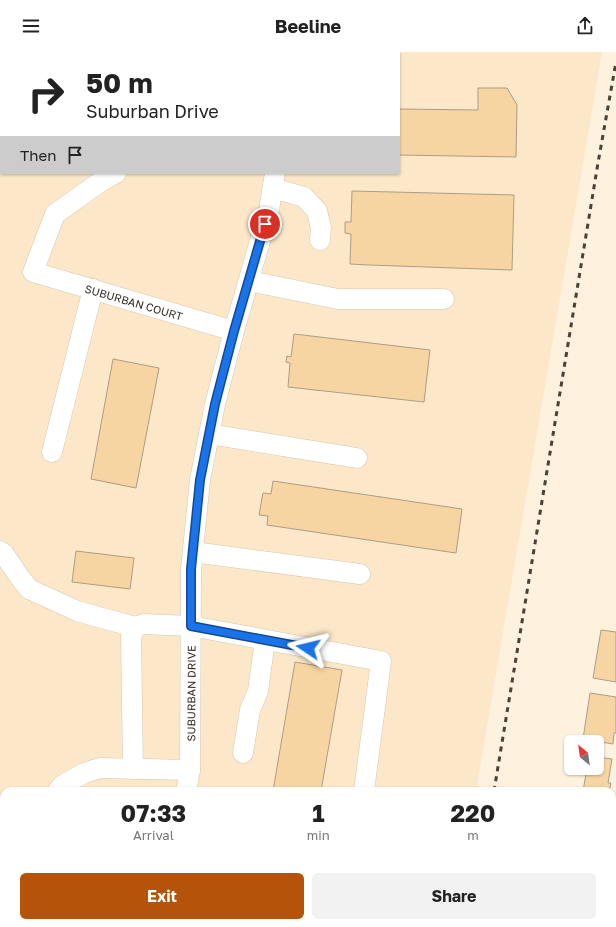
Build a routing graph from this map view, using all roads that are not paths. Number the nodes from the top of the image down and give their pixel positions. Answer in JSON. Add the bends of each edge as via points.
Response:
{"nodes":[{"id":1,"x":114,"y":174,"type":"edge"},
{"id":2,"x":274,"y":180,"type":"edge"},
{"id":3,"x":320,"y":240,"type":"dead end"},
{"id":4,"x":249,"y":281,"type":"junction"},
{"id":5,"x":92,"y":289,"type":"junction"},
{"id":6,"x":444,"y":299,"type":"dead end"},
{"id":7,"x":234,"y":331,"type":"junction"},
{"id":8,"x":209,"y":434,"type":"junction"},
{"id":9,"x":52,"y":452,"type":"dead end"},
{"id":10,"x":357,"y":458,"type":"dead end"},
{"id":11,"x":0,"y":551,"type":"edge"},
{"id":12,"x":193,"y":552,"type":"junction"},
{"id":13,"x":360,"y":574,"type":"dead end"},
{"id":14,"x":191,"y":626,"type":"junction"},
{"id":15,"x":135,"y":627,"type":"junction"},
{"id":16,"x":265,"y":640,"type":"junction"},
{"id":17,"x":243,"y":753,"type":"dead end"},
{"id":18,"x":133,"y":769,"type":"junction"},
{"id":19,"x":190,"y":770,"type":"junction"},
{"id":20,"x":61,"y":787,"type":"edge"},
{"id":21,"x":187,"y":787,"type":"edge"},
{"id":22,"x":365,"y":787,"type":"edge"}],
"edges":[{"from":1,"to":5,"type":"street","name":"SUBURBAN COURT","via":[[55,214],[33,272]]},
{"from":2,"to":3,"type":"street","via":[[304,196],[317,211],[321,228]]},
{"from":2,"to":4,"type":"street","name":"SUBURBAN DRIVE","via":[[269,210]]},
{"from":4,"to":6,"type":"street","via":[[338,299]]},
{"from":4,"to":7,"type":"street","name":"SUBURBAN DRIVE"},
{"from":5,"to":7,"type":"street","name":"SUBURBAN COURT"},
{"from":5,"to":9,"type":"street"},
{"from":7,"to":8,"type":"street","name":"SUBURBAN DRIVE"},
{"from":8,"to":10,"type":"street"},
{"from":8,"to":12,"type":"street","name":"SUBURBAN DRIVE","via":[[200,480]]},
{"from":11,"to":15,"type":"street","via":[[30,589],[77,611]]},
{"from":12,"to":13,"type":"street"},
{"from":12,"to":14,"type":"street","name":"SUBURBAN DRIVE"},
{"from":14,"to":15,"type":"street","via":[[142,624]]},
{"from":14,"to":16,"type":"street"},
{"from":14,"to":19,"type":"street","name":"SUBURBAN DRIVE"},
{"from":15,"to":18,"type":"street","via":[[131,637]]},
{"from":16,"to":17,"type":"street","via":[[258,691],[250,710]]},
{"from":16,"to":22,"type":"street","via":[[381,661]]},
{"from":18,"to":19,"type":"street"},
{"from":18,"to":20,"type":"street","via":[[100,768],[84,773]]},
{"from":19,"to":21,"type":"street","name":"SUBURBAN DRIVE"}]}
